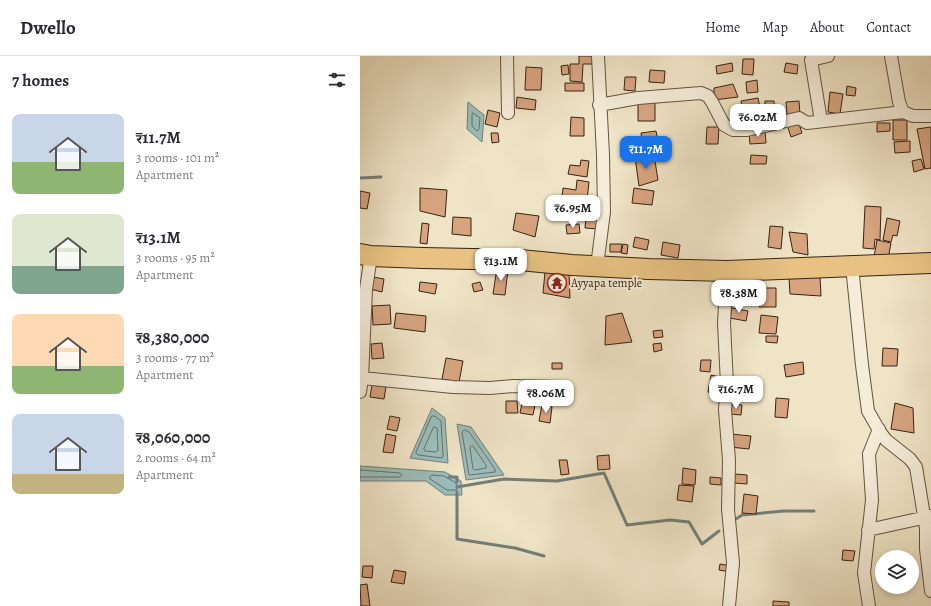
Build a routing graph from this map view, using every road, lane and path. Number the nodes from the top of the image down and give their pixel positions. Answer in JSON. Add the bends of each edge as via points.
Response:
{"nodes":[{"id":1,"x":507,"y":56,"type":"edge"},
{"id":2,"x":598,"y":56,"type":"edge"},
{"id":3,"x":828,"y":56,"type":"edge"},
{"id":4,"x":891,"y":56,"type":"edge"},
{"id":5,"x":600,"y":105,"type":"junction"},
{"id":6,"x":903,"y":112,"type":"junction"},
{"id":7,"x":508,"y":113,"type":"dead end"},
{"id":8,"x":931,"y":116,"type":"edge"},
{"id":9,"x":821,"y":121,"type":"junction"},
{"id":10,"x":365,"y":255,"type":"edge"},
{"id":11,"x":931,"y":263,"type":"edge"},
{"id":12,"x":597,"y":266,"type":"junction"},
{"id":13,"x":852,"y":266,"type":"junction"},
{"id":14,"x":727,"y":270,"type":"junction"},
{"id":15,"x":362,"y":378,"type":"junction"},
{"id":16,"x":560,"y":387,"type":"dead end"},
{"id":17,"x":360,"y":392,"type":"edge"},
{"id":18,"x":878,"y":429,"type":"junction"},
{"id":19,"x":928,"y":516,"type":"edge"},
{"id":20,"x":868,"y":530,"type":"junction"},
{"id":21,"x":931,"y":591,"type":"edge"},
{"id":22,"x":729,"y":606,"type":"edge"},
{"id":23,"x":869,"y":606,"type":"edge"}],
"edges":[{"from":1,"to":7,"type":"street"},
{"from":2,"to":5,"type":"street"},
{"from":3,"to":9,"type":"street","via":[[811,60]]},
{"from":4,"to":6,"type":"street"},
{"from":5,"to":9,"type":"street","via":[[638,98],[701,93],[708,96],[724,125],[733,130],[746,130],[799,118],[807,123]]},
{"from":5,"to":12,"type":"street","via":[[604,212]]},
{"from":6,"to":8,"type":"street","via":[[913,116]]},
{"from":6,"to":9,"type":"street"},
{"from":10,"to":12,"type":"main road","via":[[520,260]]},
{"from":10,"to":15,"type":"street"},
{"from":11,"to":13,"type":"main road"},
{"from":12,"to":14,"type":"main road"},
{"from":13,"to":14,"type":"main road"},
{"from":13,"to":18,"type":"street","via":[[868,411]]},
{"from":14,"to":22,"type":"street","via":[[724,323],[727,384],[725,410],[729,460],[728,509],[732,563]]},
{"from":15,"to":16,"type":"street","via":[[453,387]]},
{"from":15,"to":17,"type":"street"},
{"from":18,"to":19,"type":"street","via":[[886,440],[916,467]]},
{"from":18,"to":20,"type":"street","via":[[869,454],[872,500]]},
{"from":19,"to":20,"type":"street"},
{"from":19,"to":21,"type":"street","via":[[926,549]]},
{"from":20,"to":23,"type":"street","via":[[864,573]]}]}
